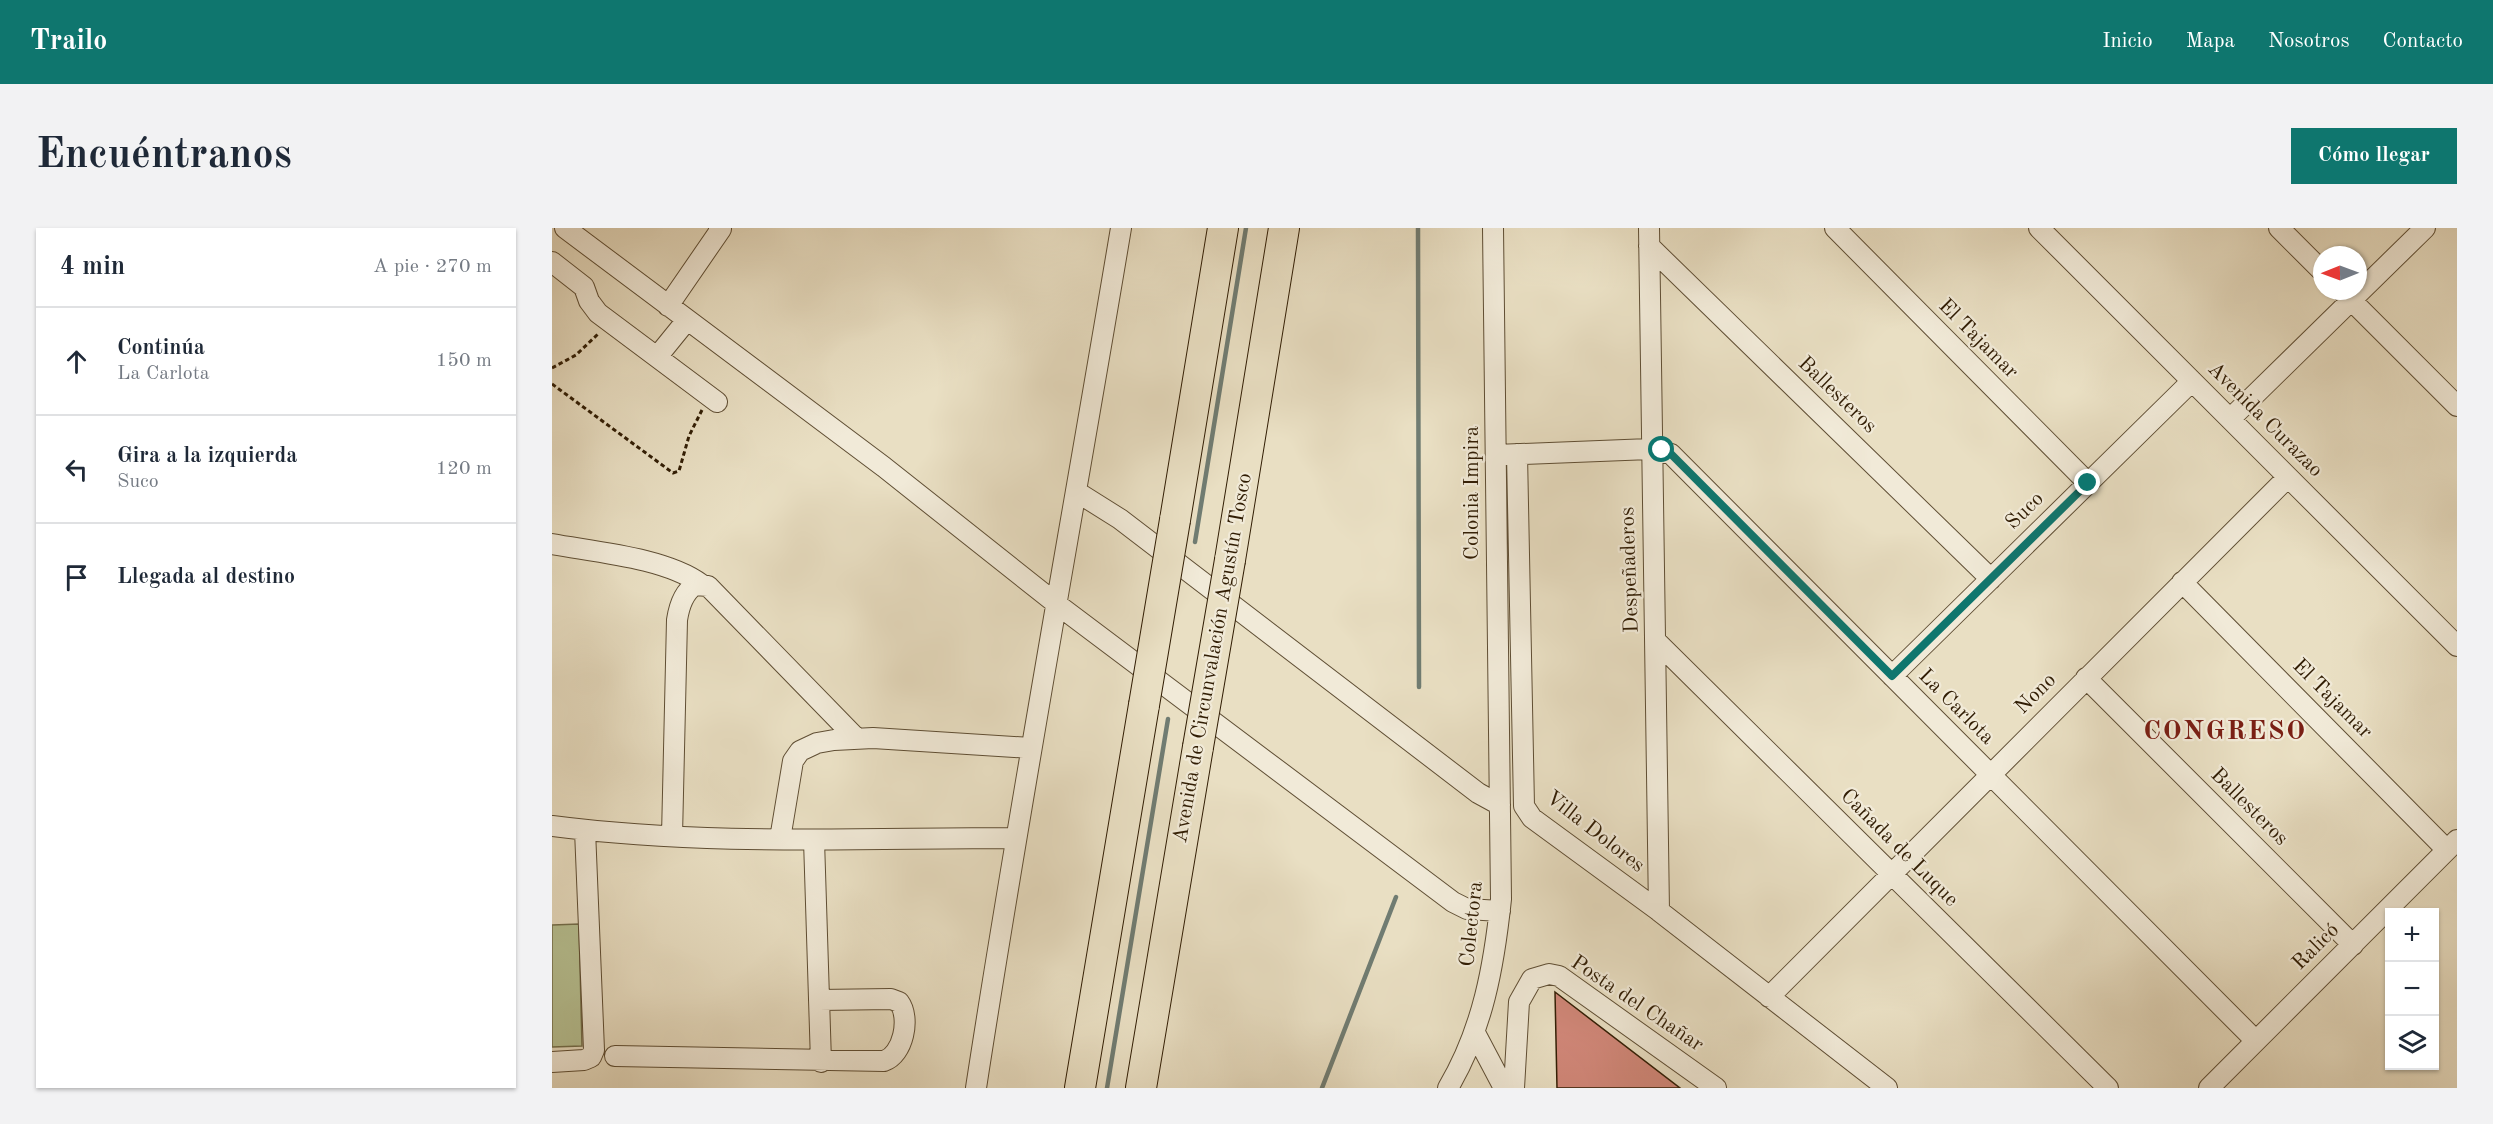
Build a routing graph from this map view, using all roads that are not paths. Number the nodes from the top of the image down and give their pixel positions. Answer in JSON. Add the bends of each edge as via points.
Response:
{"nodes":[{"id":1,"x":565,"y":228,"type":"edge"},
{"id":2,"x":719,"y":228,"type":"edge"},
{"id":3,"x":1121,"y":228,"type":"edge"},
{"id":4,"x":1223,"y":228,"type":"edge"},
{"id":5,"x":1284,"y":228,"type":"edge"},
{"id":6,"x":1493,"y":228,"type":"edge"},
{"id":7,"x":1835,"y":228,"type":"edge"},
{"id":8,"x":2039,"y":228,"type":"edge"},
{"id":9,"x":2279,"y":228,"type":"edge"},
{"id":10,"x":2425,"y":228,"type":"edge"},
{"id":11,"x":1649,"y":237,"type":"edge"},
{"id":12,"x":552,"y":262,"type":"edge"},
{"id":13,"x":2313,"y":262,"type":"edge"},
{"id":14,"x":2367,"y":278,"type":"edge"},
{"id":15,"x":2342,"y":300,"type":"edge"},
{"id":16,"x":2352,"y":300,"type":"edge"},
{"id":17,"x":668,"y":306,"type":"junction"},
{"id":18,"x":687,"y":320,"type":"junction"},
{"id":19,"x":657,"y":357,"type":"junction"},
{"id":20,"x":2192,"y":381,"type":"junction"},
{"id":21,"x":713,"y":399,"type":"road end"},
{"id":22,"x":2457,"y":406,"type":"edge"},
{"id":23,"x":2230,"y":419,"type":"junction"},
{"id":24,"x":1650,"y":449,"type":"junction"},
{"id":25,"x":1517,"y":454,"type":"junction"},
{"id":26,"x":1496,"y":455,"type":"junction"},
{"id":27,"x":2288,"y":477,"type":"junction"},
{"id":28,"x":2088,"y":483,"type":"junction"},
{"id":29,"x":1077,"y":492,"type":"junction"},
{"id":30,"x":552,"y":544,"type":"edge"},
{"id":31,"x":1991,"y":579,"type":"junction"},
{"id":32,"x":2182,"y":582,"type":"junction"},
{"id":33,"x":701,"y":584,"type":"junction"},
{"id":34,"x":1058,"y":605,"type":"junction"},
{"id":35,"x":1656,"y":641,"type":"junction"},
{"id":36,"x":2457,"y":646,"type":"edge"},
{"id":37,"x":1892,"y":676,"type":"junction"},
{"id":38,"x":2086,"y":678,"type":"junction"},
{"id":39,"x":857,"y":739,"type":"junction"},
{"id":40,"x":1031,"y":748,"type":"junction"},
{"id":41,"x":1498,"y":757,"type":"joint"},
{"id":42,"x":1990,"y":774,"type":"junction"},
{"id":43,"x":1500,"y":805,"type":"junction"},
{"id":44,"x":552,"y":826,"type":"edge"},
{"id":45,"x":585,"y":830,"type":"junction"},
{"id":46,"x":672,"y":836,"type":"junction"},
{"id":47,"x":1015,"y":838,"type":"junction"},
{"id":48,"x":780,"y":839,"type":"junction"},
{"id":49,"x":814,"y":840,"type":"junction"},
{"id":50,"x":2452,"y":845,"type":"edge"},
{"id":51,"x":1891,"y":873,"type":"junction"},
{"id":52,"x":1500,"y":911,"type":"junction"},
{"id":53,"x":1659,"y":911,"type":"junction"},
{"id":54,"x":2353,"y":945,"type":"junction"},
{"id":55,"x":1769,"y":997,"type":"junction"},
{"id":56,"x":819,"y":1000,"type":"junction"},
{"id":57,"x":1474,"y":1033,"type":"junction"},
{"id":58,"x":2256,"y":1041,"type":"junction"},
{"id":59,"x":615,"y":1056,"type":"dead end"},
{"id":60,"x":552,"y":1062,"type":"edge"},
{"id":61,"x":821,"y":1062,"type":"junction"},
{"id":62,"x":976,"y":1088,"type":"edge"},
{"id":63,"x":1080,"y":1088,"type":"edge"},
{"id":64,"x":1141,"y":1088,"type":"edge"},
{"id":65,"x":1448,"y":1088,"type":"edge"},
{"id":66,"x":1504,"y":1088,"type":"edge"},
{"id":67,"x":1514,"y":1088,"type":"edge"},
{"id":68,"x":1716,"y":1088,"type":"edge"},
{"id":69,"x":1887,"y":1088,"type":"edge"},
{"id":70,"x":2108,"y":1088,"type":"edge"},
{"id":71,"x":2209,"y":1088,"type":"edge"}],
"edges":[{"from":1,"to":17,"type":"street"},
{"from":2,"to":17,"type":"street"},
{"from":3,"to":29,"type":"street"},
{"from":4,"to":63,"type":"highway","bridge":true},
{"from":5,"to":64,"type":"highway","name":"Avenida de Circunvalación Agustín Tosco","bridge":true},
{"from":6,"to":26,"type":"street","name":"Colonia Impira"},
{"from":7,"to":28,"type":"street","name":"El Tajamar"},
{"from":8,"to":20,"type":"street","name":"Avenida Curazao"},
{"from":9,"to":13,"type":"street"},
{"from":10,"to":14,"type":"street"},
{"from":11,"to":24,"type":"street","name":"Despeñaderos"},
{"from":11,"to":31,"type":"street","name":"Ballesteros"},
{"from":12,"to":19,"type":"street","via":[[584,287],[598,313]]},
{"from":15,"to":23,"type":"street"},
{"from":16,"to":22,"type":"street"},
{"from":17,"to":18,"type":"street"},
{"from":18,"to":19,"type":"street"},
{"from":18,"to":34,"type":"street","via":[[884,467]]},
{"from":19,"to":21,"type":"street"},
{"from":20,"to":23,"type":"street","name":"Avenida Curazao"},
{"from":20,"to":28,"type":"street","name":"Suco"},
{"from":23,"to":27,"type":"street","name":"Avenida Curazao"},
{"from":24,"to":25,"type":"street","name":"La Carlota"},
{"from":24,"to":35,"type":"street","name":"Despeñaderos"},
{"from":24,"to":37,"type":"street","name":"La Carlota","via":[[1671,454]]},
{"from":25,"to":26,"type":"street","name":"La Carlota"},
{"from":25,"to":53,"type":"street","name":"Villa Dolores","via":[[1524,806],[1532,818]]},
{"from":26,"to":41,"type":"street","name":"Colonia Impira"},
{"from":27,"to":32,"type":"street","name":"Nono"},
{"from":27,"to":36,"type":"street","name":"Avenida Curazao"},
{"from":28,"to":31,"type":"street","name":"Suco"},
{"from":29,"to":34,"type":"street"},
{"from":29,"to":43,"type":"street","via":[[1120,519],[1478,793]]},
{"from":30,"to":33,"type":"street","via":[[660,565],[689,575]]},
{"from":31,"to":37,"type":"street","name":"Suco"},
{"from":32,"to":38,"type":"street","name":"Nono"},
{"from":32,"to":50,"type":"street","name":"El Tajamar"},
{"from":33,"to":39,"type":"street","via":[[708,586]]},
{"from":33,"to":46,"type":"street","via":[[690,588],[677,620]]},
{"from":34,"to":40,"type":"street"},
{"from":34,"to":52,"type":"street","via":[[1453,902],[1467,909]]},
{"from":35,"to":51,"type":"street","name":"Cañada de Luque"},
{"from":35,"to":53,"type":"street","name":"Despeñaderos"},
{"from":37,"to":42,"type":"street","name":"La Carlota"},
{"from":38,"to":42,"type":"street","name":"Nono"},
{"from":38,"to":54,"type":"street","name":"Ballesteros"},
{"from":39,"to":40,"type":"street"},
{"from":39,"to":48,"type":"street","via":[[817,743],[800,751],[789,778]]},
{"from":40,"to":47,"type":"street"},
{"from":41,"to":43,"type":"street","name":"Colectora"},
{"from":42,"to":51,"type":"street","name":"Nono"},
{"from":42,"to":58,"type":"street","name":"La Carlota"},
{"from":43,"to":52,"type":"street","name":"Colectora"},
{"from":44,"to":45,"type":"street"},
{"from":45,"to":46,"type":"street"},
{"from":45,"to":60,"type":"street","via":[[594,1050],[584,1060]]},
{"from":46,"to":48,"type":"street"},
{"from":47,"to":49,"type":"street"},
{"from":47,"to":62,"type":"street"},
{"from":48,"to":49,"type":"street"},
{"from":49,"to":56,"type":"street"},
{"from":50,"to":54,"type":"street","name":"Ralicó"},
{"from":51,"to":55,"type":"street","name":"Nono"},
{"from":51,"to":70,"type":"street","name":"Cañada de Luque"},
{"from":52,"to":57,"type":"street","name":"Colectora","via":[[1493,970]]},
{"from":53,"to":55,"type":"street","name":"Villa Dolores"},
{"from":54,"to":58,"type":"street","name":"Ralicó"},
{"from":55,"to":69,"type":"street","name":"Villa Dolores"},
{"from":56,"to":61,"type":"street"},
{"from":56,"to":61,"type":"street","via":[[891,999],[903,1007],[904,1015],[901,1043],[891,1059]]},
{"from":57,"to":65,"type":"street","name":"Colectora"},
{"from":57,"to":66,"type":"street"},
{"from":58,"to":71,"type":"street","name":"Ralicó"},
{"from":59,"to":61,"type":"street"},
{"from":67,"to":68,"type":"street","name":"Posta del Chañar","via":[[1519,1002],[1532,979],[1549,974],[1558,976]]}]}
